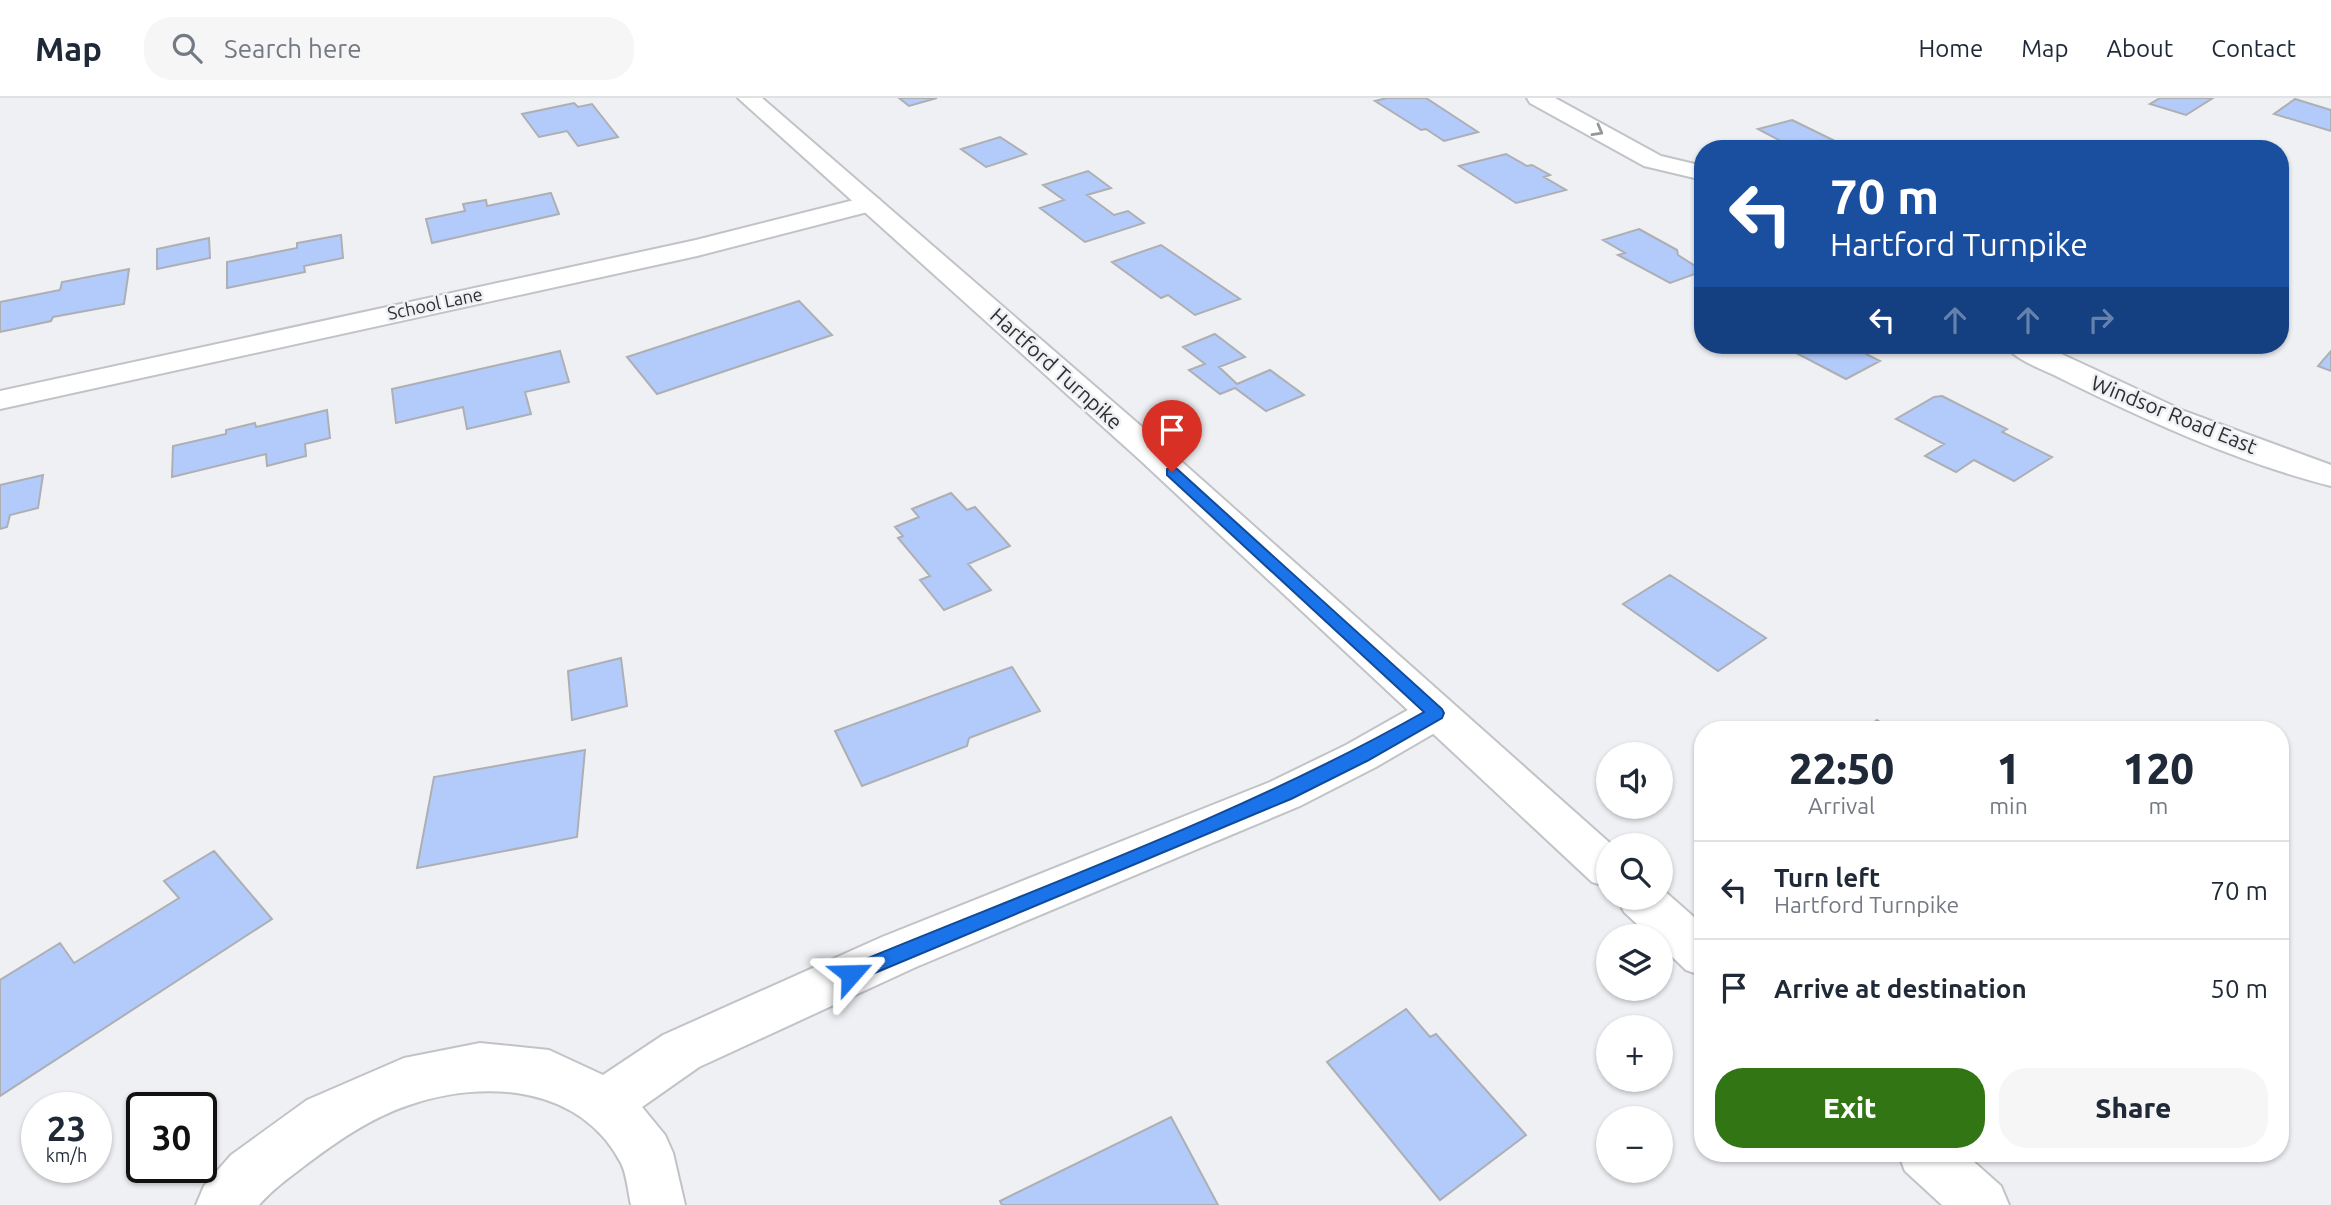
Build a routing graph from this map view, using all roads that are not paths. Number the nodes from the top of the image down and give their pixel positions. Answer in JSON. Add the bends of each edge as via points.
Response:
{"nodes":[{"id":1,"x":750,"y":98,"type":"edge"},
{"id":2,"x":1538,"y":98,"type":"edge"},
{"id":3,"x":1672,"y":143,"type":"dead end"},
{"id":4,"x":1694,"y":161,"type":"edge"},
{"id":5,"x":1694,"y":170,"type":"edge"},
{"id":6,"x":870,"y":204,"type":"junction"},
{"id":7,"x":2037,"y":354,"type":"edge"},
{"id":8,"x":0,"y":400,"type":"edge"},
{"id":9,"x":2331,"y":475,"type":"edge"},
{"id":10,"x":1436,"y":713,"type":"junction"},
{"id":11,"x":1596,"y":858,"type":"edge"},
{"id":12,"x":1653,"y":910,"type":"edge"},
{"id":13,"x":1694,"y":947,"type":"edge"},
{"id":14,"x":606,"y":1102,"type":"junction"},
{"id":15,"x":1934,"y":1162,"type":"edge"},
{"id":16,"x":223,"y":1205,"type":"edge"},
{"id":17,"x":659,"y":1205,"type":"edge"},
{"id":18,"x":1982,"y":1205,"type":"edge"}],
"edges":[{"from":1,"to":6,"type":"street","name":"Hartford Turnpike"},
{"from":2,"to":5,"type":"street","one_way":true,"via":[[1653,161]]},
{"from":3,"to":4,"type":"street"},
{"from":6,"to":8,"type":"street","name":"School Lane","via":[[696,248]]},
{"from":6,"to":10,"type":"street","name":"Hartford Turnpike"},
{"from":7,"to":9,"type":"street","name":"Windsor Road East","via":[[2184,423]]},
{"from":10,"to":11,"type":"street","name":"Hartford Turnpike"},
{"from":10,"to":14,"type":"street","via":[[1285,794],[899,952],[681,1051]]},
{"from":12,"to":13,"type":"street"},
{"from":14,"to":16,"type":"street","via":[[550,1074],[491,1068],[404,1082],[325,1118],[250,1174]]},
{"from":14,"to":17,"type":"street","via":[[646,1153]]},
{"from":15,"to":18,"type":"street"}]}
